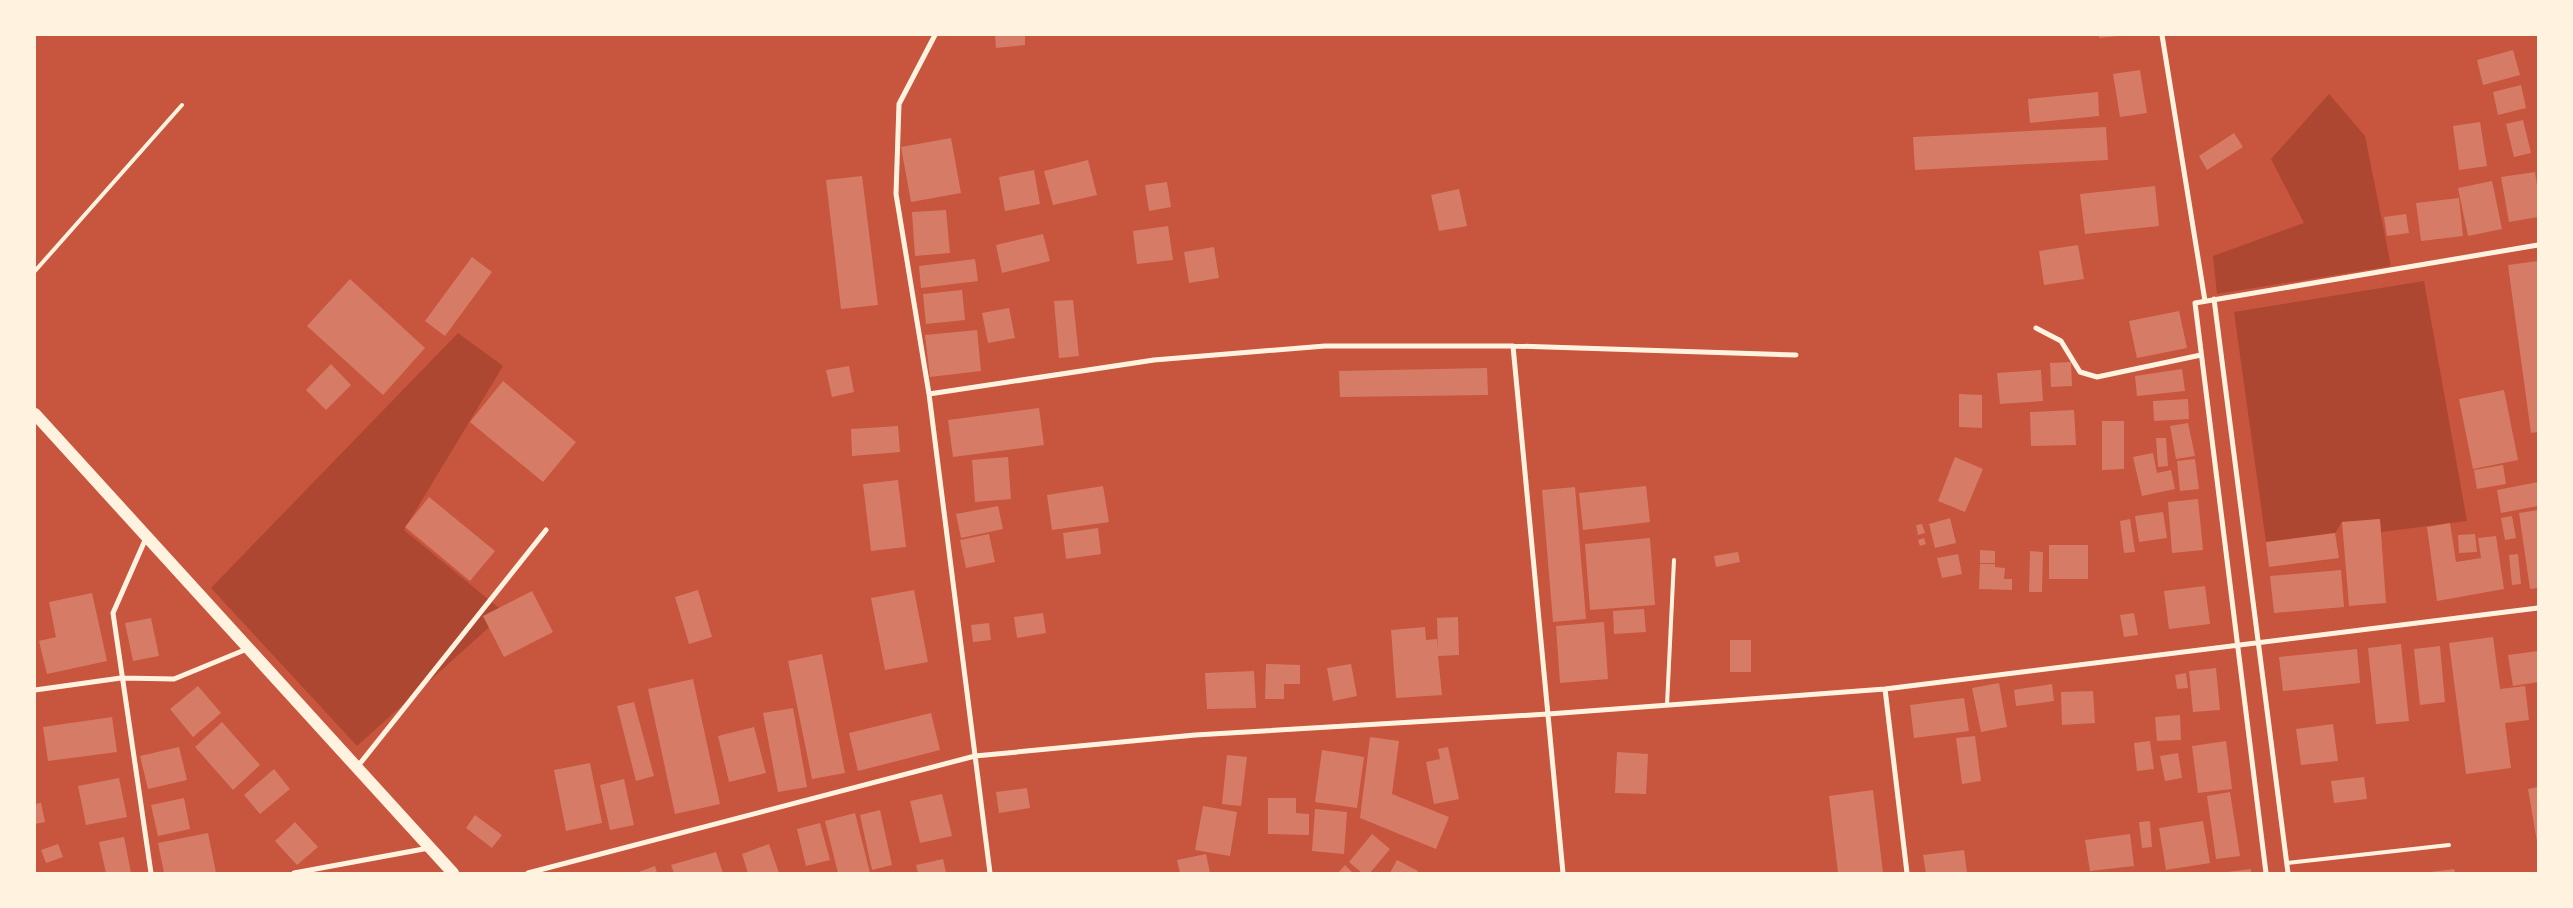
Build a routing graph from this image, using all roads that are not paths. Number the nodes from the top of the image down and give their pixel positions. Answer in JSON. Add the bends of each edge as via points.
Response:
{"nodes":[{"id":1,"x":935,"y":35,"type":"edge"},
{"id":2,"x":2162,"y":35,"type":"edge"},
{"id":3,"x":182,"y":105,"type":"dead end"},
{"id":4,"x":2538,"y":245,"type":"edge"},
{"id":5,"x":35,"y":271,"type":"edge"},
{"id":6,"x":2214,"y":299,"type":"junction"},
{"id":7,"x":2205,"y":301,"type":"junction"},
{"id":8,"x":2036,"y":328,"type":"dead end"},
{"id":9,"x":1513,"y":346,"type":"junction"},
{"id":10,"x":1796,"y":355,"type":"dead end"},
{"id":11,"x":2201,"y":355,"type":"junction"},
{"id":12,"x":930,"y":394,"type":"junction"},
{"id":13,"x":35,"y":414,"type":"edge"},
{"id":14,"x":546,"y":530,"type":"dead end"},
{"id":15,"x":147,"y":536,"type":"junction"},
{"id":16,"x":1674,"y":560,"type":"dead end"},
{"id":17,"x":2538,"y":608,"type":"edge"},
{"id":18,"x":2258,"y":644,"type":"junction"},
{"id":19,"x":2237,"y":646,"type":"junction"},
{"id":20,"x":250,"y":648,"type":"junction"},
{"id":21,"x":121,"y":678,"type":"junction"},
{"id":22,"x":1885,"y":689,"type":"junction"},
{"id":23,"x":35,"y":690,"type":"edge"},
{"id":24,"x":1667,"y":705,"type":"junction"},
{"id":25,"x":1548,"y":714,"type":"junction"},
{"id":26,"x":976,"y":756,"type":"junction"},
{"id":27,"x":357,"y":766,"type":"junction"},
{"id":28,"x":2450,"y":845,"type":"dead end"},
{"id":29,"x":430,"y":848,"type":"junction"},
{"id":30,"x":2287,"y":863,"type":"junction"},
{"id":31,"x":151,"y":873,"type":"edge"},
{"id":32,"x":294,"y":873,"type":"edge"},
{"id":33,"x":453,"y":873,"type":"edge"},
{"id":34,"x":528,"y":873,"type":"edge"},
{"id":35,"x":990,"y":873,"type":"edge"},
{"id":36,"x":1563,"y":873,"type":"edge"},
{"id":37,"x":1907,"y":873,"type":"edge"},
{"id":38,"x":2266,"y":873,"type":"edge"},
{"id":39,"x":2288,"y":873,"type":"edge"}],
"edges":[{"from":1,"to":12,"type":"street","via":[[899,104],[896,194]]},
{"from":2,"to":7,"type":"street"},
{"from":3,"to":5,"type":"lane"},
{"from":4,"to":6,"type":"street"},
{"from":6,"to":7,"type":"street"},
{"from":6,"to":18,"type":"street"},
{"from":7,"to":11,"type":"street","via":[[2195,303]]},
{"from":8,"to":11,"type":"street","via":[[2061,341],[2080,372],[2097,377]]},
{"from":9,"to":10,"type":"street"},
{"from":9,"to":12,"type":"street","via":[[1315,347],[1154,360]]},
{"from":9,"to":25,"type":"street"},
{"from":11,"to":19,"type":"street"},
{"from":12,"to":26,"type":"street"},
{"from":13,"to":15,"type":"main road"},
{"from":14,"to":27,"type":"street"},
{"from":15,"to":20,"type":"main road"},
{"from":15,"to":21,"type":"street","via":[[113,613]]},
{"from":16,"to":24,"type":"lane"},
{"from":17,"to":18,"type":"street"},
{"from":18,"to":19,"type":"street"},
{"from":18,"to":30,"type":"street"},
{"from":19,"to":22,"type":"street"},
{"from":19,"to":38,"type":"street"},
{"from":20,"to":21,"type":"street","via":[[174,680]]},
{"from":20,"to":27,"type":"main road"},
{"from":21,"to":23,"type":"street"},
{"from":21,"to":31,"type":"street"},
{"from":22,"to":24,"type":"street"},
{"from":22,"to":37,"type":"street"},
{"from":24,"to":25,"type":"street"},
{"from":25,"to":26,"type":"street","via":[[1195,734]]},
{"from":25,"to":36,"type":"street"},
{"from":26,"to":34,"type":"street"},
{"from":26,"to":35,"type":"street"},
{"from":27,"to":29,"type":"main road"},
{"from":28,"to":30,"type":"lane"},
{"from":29,"to":32,"type":"street"},
{"from":29,"to":33,"type":"main road"},
{"from":30,"to":39,"type":"street"}]}
